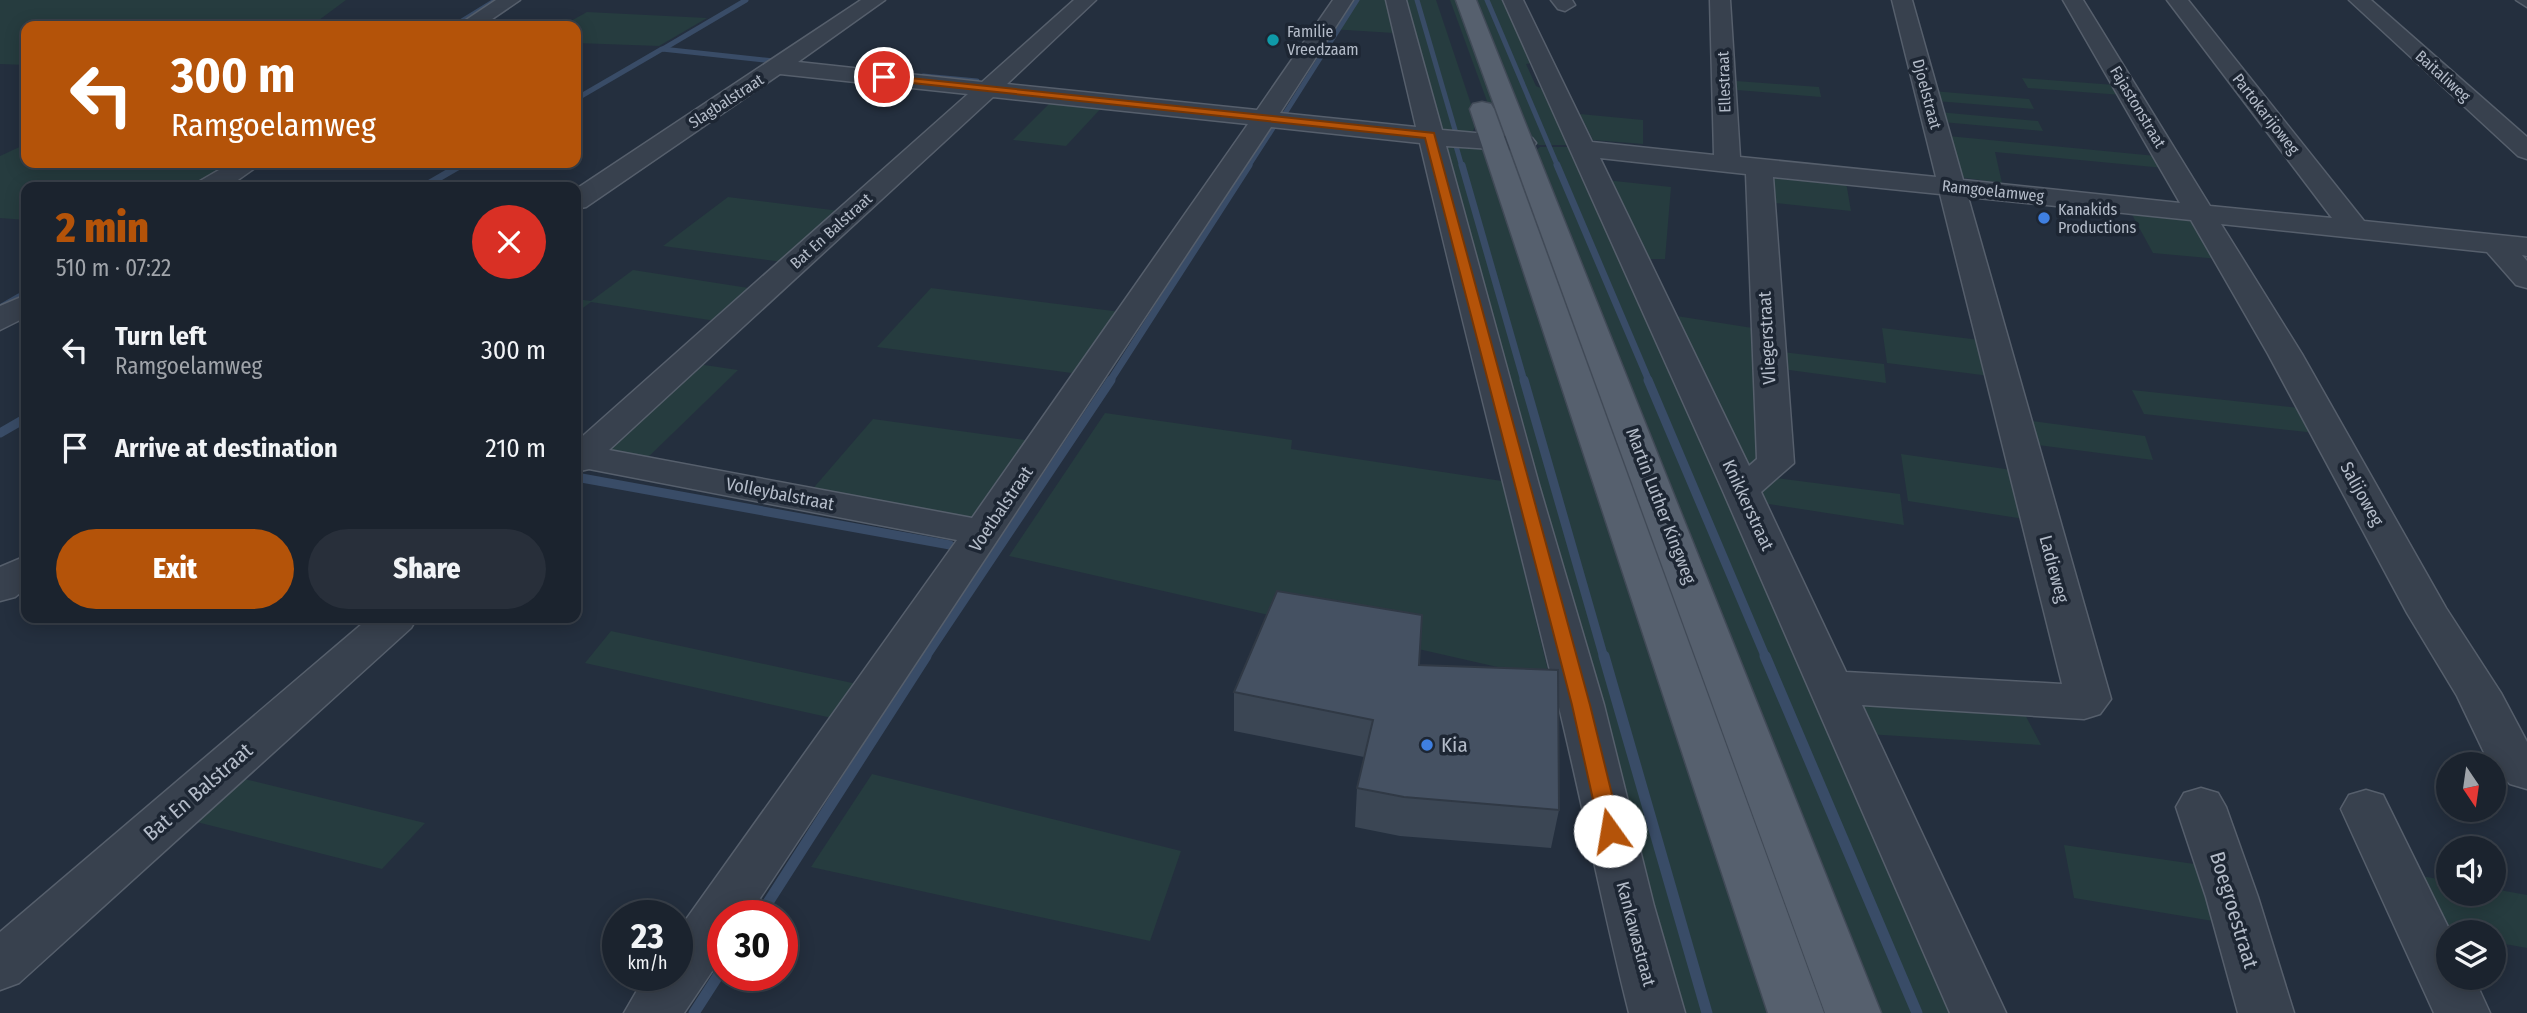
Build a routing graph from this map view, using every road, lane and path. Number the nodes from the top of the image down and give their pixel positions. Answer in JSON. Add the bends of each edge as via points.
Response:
{"nodes":[{"id":1,"x":510,"y":0,"type":"edge"},
{"id":2,"x":875,"y":0,"type":"edge"},
{"id":3,"x":1086,"y":0,"type":"edge"},
{"id":4,"x":1343,"y":0,"type":"edge"},
{"id":5,"x":1396,"y":0,"type":"edge"},
{"id":6,"x":1445,"y":0,"type":"edge"},
{"id":7,"x":1466,"y":0,"type":"edge"},
{"id":8,"x":1513,"y":0,"type":"edge"},
{"id":9,"x":1720,"y":0,"type":"edge"},
{"id":10,"x":1902,"y":0,"type":"edge"},
{"id":11,"x":2073,"y":0,"type":"edge"},
{"id":12,"x":2177,"y":0,"type":"edge"},
{"id":13,"x":2359,"y":0,"type":"edge"},
{"id":14,"x":476,"y":21,"type":"edge"},
{"id":15,"x":778,"y":67,"type":"junction"},
{"id":16,"x":991,"y":88,"type":"junction"},
{"id":17,"x":1267,"y":117,"type":"junction"},
{"id":18,"x":1430,"y":135,"type":"junction"},
{"id":19,"x":1508,"y":143,"type":"junction"},
{"id":20,"x":1584,"y":149,"type":"junction"},
{"id":21,"x":2527,"y":151,"type":"edge"},
{"id":22,"x":1727,"y":164,"type":"junction"},
{"id":23,"x":241,"y":168,"type":"edge"},
{"id":24,"x":1759,"y":168,"type":"junction"},
{"id":25,"x":218,"y":182,"type":"edge"},
{"id":26,"x":1953,"y":187,"type":"junction"},
{"id":27,"x":581,"y":198,"type":"edge"},
{"id":28,"x":2203,"y":213,"type":"junction"},
{"id":29,"x":2354,"y":228,"type":"junction"},
{"id":30,"x":2495,"y":243,"type":"junction"},
{"id":31,"x":2527,"y":247,"type":"edge"},
{"id":32,"x":2527,"y":279,"type":"edge"},
{"id":33,"x":21,"y":307,"type":"edge"},
{"id":34,"x":0,"y":320,"type":"edge"},
{"id":35,"x":581,"y":454,"type":"edge"},
{"id":36,"x":581,"y":458,"type":"edge"},
{"id":37,"x":1741,"y":489,"type":"junction"},
{"id":38,"x":985,"y":533,"type":"junction"},
{"id":39,"x":21,"y":572,"type":"edge"},
{"id":40,"x":0,"y":587,"type":"edge"},
{"id":41,"x":390,"y":623,"type":"edge"},
{"id":42,"x":1830,"y":687,"type":"junction"},
{"id":43,"x":2527,"y":771,"type":"edge"},
{"id":44,"x":2201,"y":807,"type":"dead end"},
{"id":45,"x":2366,"y":809,"type":"dead end"},
{"id":46,"x":0,"y":966,"type":"edge"},
{"id":47,"x":652,"y":1013,"type":"edge"},
{"id":48,"x":1657,"y":1013,"type":"edge"},
{"id":49,"x":1796,"y":1013,"type":"edge"},
{"id":50,"x":1853,"y":1013,"type":"edge"},
{"id":51,"x":1978,"y":1013,"type":"edge"},
{"id":52,"x":2266,"y":1013,"type":"edge"},
{"id":53,"x":2462,"y":1013,"type":"edge"}],
"edges":[{"from":1,"to":14,"type":"street"},
{"from":2,"to":15,"type":"street","name":"Slagbalstraat"},
{"from":3,"to":16,"type":"street","name":"Bat En Balstraat"},
{"from":4,"to":17,"type":"street","name":"Voetbalstraat"},
{"from":5,"to":18,"type":"street","name":"Kankawastraat"},
{"from":6,"to":19,"type":"main road","name":"Martin Luther Kingweg"},
{"from":7,"to":19,"type":"main road","name":"Martin Luther Kingweg"},
{"from":8,"to":20,"type":"street","name":"Knikkerstraat"},
{"from":9,"to":22,"type":"street","name":"Ellestraat"},
{"from":10,"to":26,"type":"street","name":"Djoelstraat"},
{"from":11,"to":28,"type":"street","name":"Fajastonstraat"},
{"from":12,"to":29,"type":"street","name":"Partokarijoweg"},
{"from":13,"to":21,"type":"street","name":"Baitaliweg"},
{"from":15,"to":16,"type":"street"},
{"from":15,"to":27,"type":"street","name":"Slagbalstraat"},
{"from":16,"to":17,"type":"street"},
{"from":16,"to":35,"type":"street","name":"Bat En Balstraat"},
{"from":17,"to":18,"type":"street"},
{"from":17,"to":38,"type":"street","name":"Voetbalstraat"},
{"from":18,"to":19,"type":"street"},
{"from":18,"to":48,"type":"street","name":"Kankawastraat","via":[[1581,705]]},
{"from":19,"to":49,"type":"main road","name":"Martin Luther Kingweg"},
{"from":19,"to":50,"type":"main road","name":"Martin Luther Kingweg"},
{"from":20,"to":22,"type":"street","name":"Ramgoelamweg"},
{"from":20,"to":37,"type":"street","name":"Knikkerstraat"},
{"from":22,"to":24,"type":"street","name":"Ramgoelamweg"},
{"from":23,"to":25,"type":"street"},
{"from":24,"to":26,"type":"street","name":"Ramgoelamweg"},
{"from":24,"to":37,"type":"street","name":"Vliegerstraat","via":[[1776,463]]},
{"from":26,"to":28,"type":"street","name":"Ramgoelamweg"},
{"from":26,"to":42,"type":"street","name":"Ladieweg","via":[[2088,699]]},
{"from":28,"to":29,"type":"street","name":"Ramgoelamweg"},
{"from":28,"to":43,"type":"street","name":"Salijoweg","via":[[2428,613],[2478,693],[2507,752]]},
{"from":29,"to":30,"type":"street","name":"Ramgoelamweg"},
{"from":30,"to":31,"type":"street","name":"Ramgoelamweg"},
{"from":30,"to":32,"type":"street"},
{"from":33,"to":34,"type":"street"},
{"from":36,"to":38,"type":"street","name":"Volleybalstraat"},
{"from":37,"to":42,"type":"street","name":"Knikkerstraat"},
{"from":38,"to":47,"type":"street","name":"Voetbalstraat"},
{"from":39,"to":40,"type":"street"},
{"from":41,"to":46,"type":"street","name":"Bat En Balstraat"},
{"from":42,"to":51,"type":"street","name":"Knikkerstraat"},
{"from":44,"to":52,"type":"street","name":"Boegroestraat"},
{"from":45,"to":53,"type":"street"}]}
